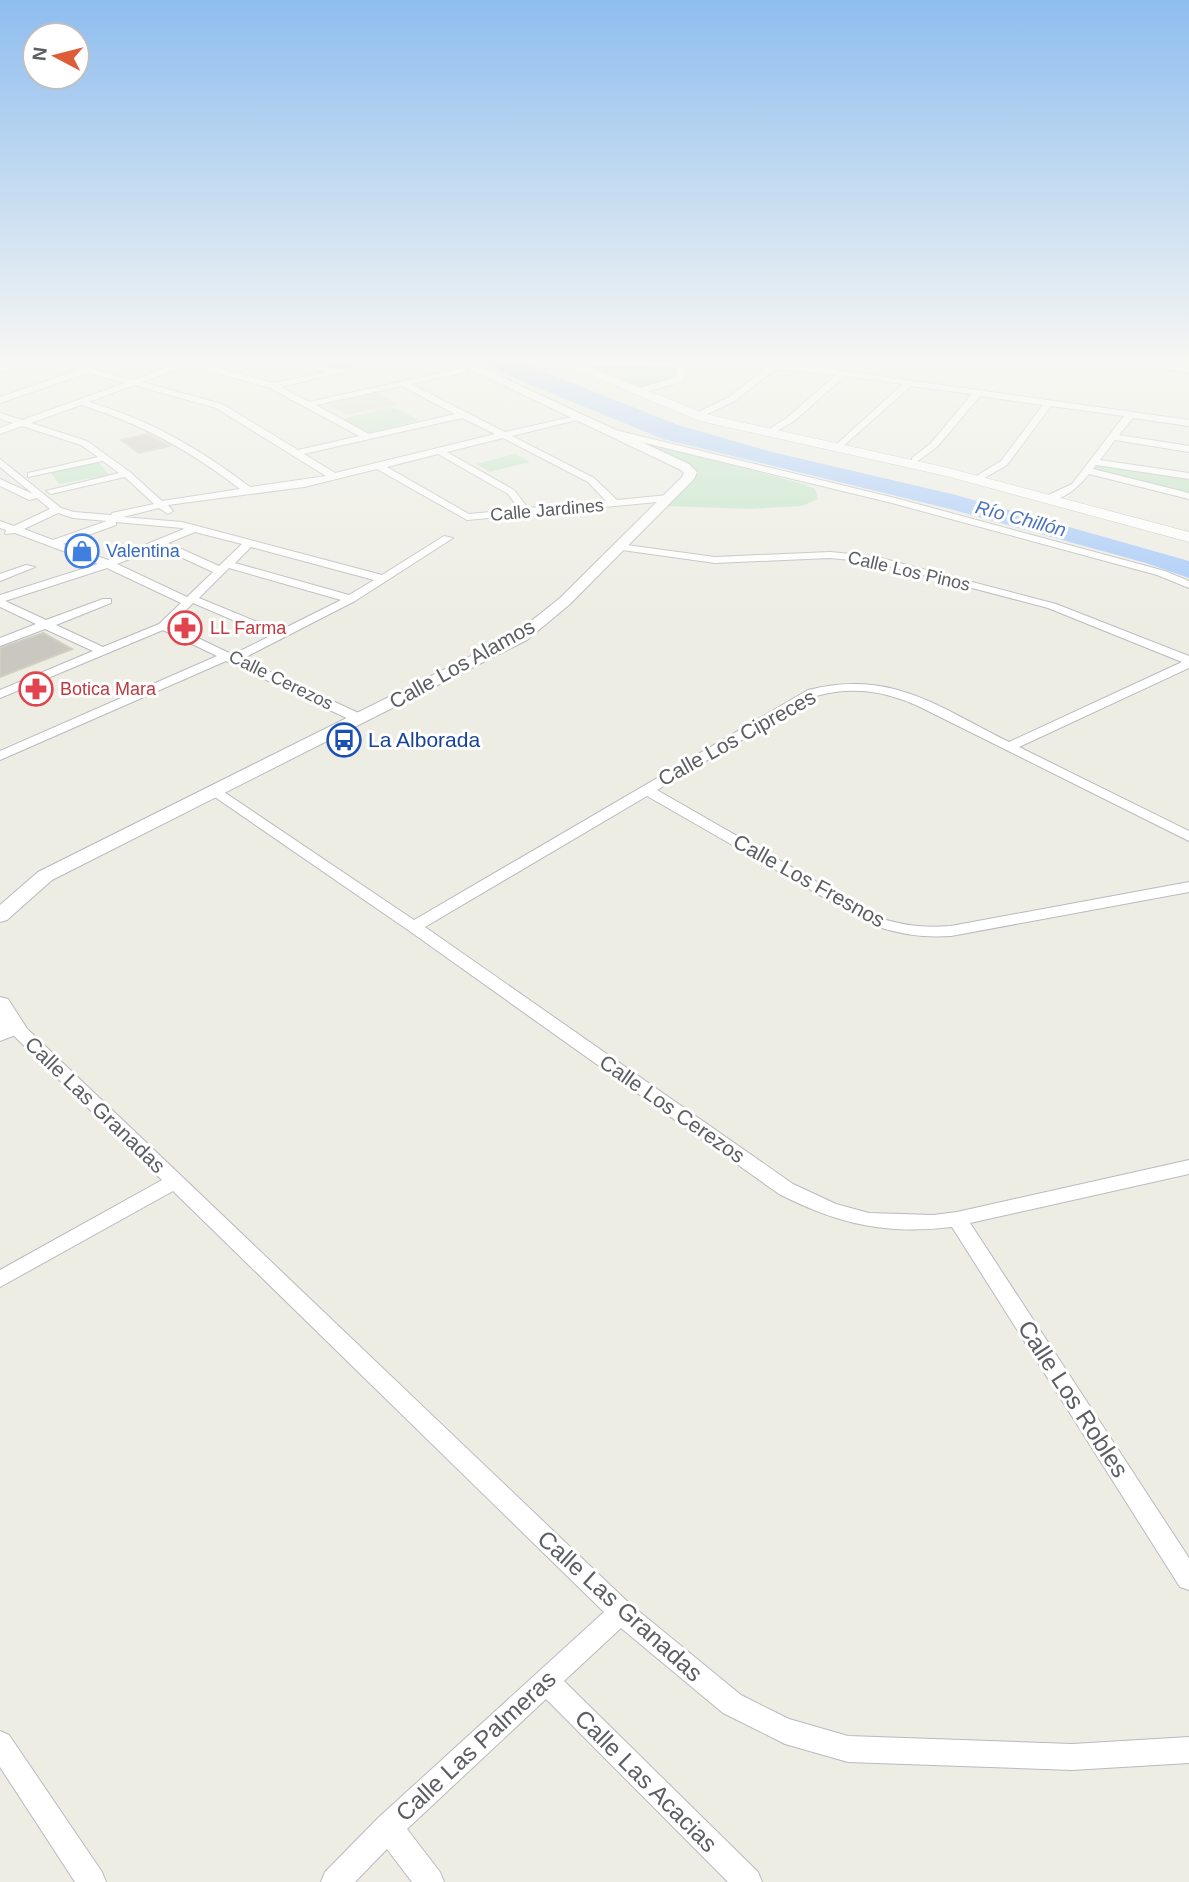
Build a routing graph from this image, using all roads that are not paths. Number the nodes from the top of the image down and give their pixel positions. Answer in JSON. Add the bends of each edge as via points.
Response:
{"nodes":[{"id":1,"x":90,"y":447,"type":"edge"},
{"id":2,"x":188,"y":447,"type":"edge"},
{"id":3,"x":288,"y":447,"type":"edge"},
{"id":4,"x":325,"y":447,"type":"edge"},
{"id":5,"x":459,"y":447,"type":"edge"},
{"id":6,"x":528,"y":447,"type":"edge"},
{"id":7,"x":626,"y":447,"type":"edge"},
{"id":8,"x":642,"y":447,"type":"edge"},
{"id":9,"x":673,"y":447,"type":"edge"},
{"id":10,"x":835,"y":447,"type":"edge"},
{"id":11,"x":855,"y":447,"type":"edge"},
{"id":12,"x":932,"y":447,"type":"edge"},
{"id":13,"x":1016,"y":447,"type":"edge"},
{"id":14,"x":1106,"y":447,"type":"edge"},
{"id":15,"x":439,"y":452,"type":"junction"},
{"id":16,"x":298,"y":453,"type":"junction"},
{"id":17,"x":0,"y":454,"type":"edge"},
{"id":18,"x":106,"y":458,"type":"junction"},
{"id":19,"x":915,"y":460,"type":"junction"},
{"id":20,"x":1096,"y":461,"type":"junction"},
{"id":21,"x":0,"y":463,"type":"edge"},
{"id":22,"x":379,"y":466,"type":"junction"},
{"id":23,"x":1089,"y":471,"type":"junction"},
{"id":24,"x":127,"y":474,"type":"junction"},
{"id":25,"x":31,"y":475,"type":"junction"},
{"id":26,"x":1189,"y":476,"type":"edge"},
{"id":27,"x":981,"y":477,"type":"junction"},
{"id":28,"x":336,"y":478,"type":"junction"},
{"id":29,"x":0,"y":482,"type":"edge"},
{"id":30,"x":51,"y":491,"type":"junction"},
{"id":31,"x":248,"y":491,"type":"junction"},
{"id":32,"x":671,"y":495,"type":"junction"},
{"id":33,"x":1189,"y":496,"type":"edge"},
{"id":34,"x":1052,"y":498,"type":"junction"},
{"id":35,"x":614,"y":503,"type":"junction"},
{"id":36,"x":161,"y":504,"type":"junction"},
{"id":37,"x":57,"y":509,"type":"junction"},
{"id":38,"x":526,"y":512,"type":"junction"},
{"id":39,"x":117,"y":518,"type":"junction"},
{"id":40,"x":0,"y":524,"type":"edge"},
{"id":41,"x":184,"y":525,"type":"junction"},
{"id":42,"x":13,"y":529,"type":"junction"},
{"id":43,"x":1189,"y":534,"type":"edge"},
{"id":44,"x":0,"y":536,"type":"edge"},
{"id":45,"x":448,"y":538,"type":"dead end"},
{"id":46,"x":159,"y":543,"type":"junction"},
{"id":47,"x":249,"y":543,"type":"junction"},
{"id":48,"x":52,"y":544,"type":"junction"},
{"id":49,"x":618,"y":548,"type":"junction"},
{"id":50,"x":108,"y":564,"type":"junction"},
{"id":51,"x":224,"y":567,"type":"junction"},
{"id":52,"x":30,"y":568,"type":"dead end"},
{"id":53,"x":0,"y":578,"type":"edge"},
{"id":54,"x":385,"y":579,"type":"junction"},
{"id":55,"x":1189,"y":585,"type":"edge"},
{"id":56,"x":351,"y":599,"type":"junction"},
{"id":57,"x":190,"y":600,"type":"junction"},
{"id":58,"x":0,"y":601,"type":"edge"},
{"id":59,"x":107,"y":601,"type":"dead end"},
{"id":60,"x":48,"y":624,"type":"junction"},
{"id":61,"x":163,"y":626,"type":"junction"},
{"id":62,"x":281,"y":636,"type":"junction"},
{"id":63,"x":0,"y":642,"type":"edge"},
{"id":64,"x":102,"y":651,"type":"junction"},
{"id":65,"x":232,"y":656,"type":"junction"},
{"id":66,"x":1189,"y":661,"type":"edge"},
{"id":67,"x":0,"y":694,"type":"edge"},
{"id":68,"x":360,"y":719,"type":"junction"},
{"id":69,"x":1010,"y":746,"type":"junction"},
{"id":70,"x":0,"y":756,"type":"edge"},
{"id":71,"x":646,"y":789,"type":"junction"},
{"id":72,"x":216,"y":793,"type":"junction"},
{"id":73,"x":1189,"y":837,"type":"edge"},
{"id":74,"x":1189,"y":887,"type":"edge"},
{"id":75,"x":0,"y":916,"type":"edge"},
{"id":76,"x":414,"y":927,"type":"junction"},
{"id":77,"x":0,"y":1004,"type":"edge"},
{"id":78,"x":8,"y":1031,"type":"edge"},
{"id":79,"x":1189,"y":1167,"type":"edge"},
{"id":80,"x":175,"y":1182,"type":"junction"},
{"id":81,"x":957,"y":1219,"type":"junction"},
{"id":82,"x":0,"y":1279,"type":"edge"},
{"id":83,"x":1189,"y":1579,"type":"edge"},
{"id":84,"x":621,"y":1612,"type":"junction"},
{"id":85,"x":545,"y":1680,"type":"junction"},
{"id":86,"x":0,"y":1744,"type":"edge"},
{"id":87,"x":1189,"y":1750,"type":"edge"},
{"id":88,"x":388,"y":1828,"type":"junction"},
{"id":89,"x":92,"y":1882,"type":"edge"},
{"id":90,"x":335,"y":1882,"type":"edge"},
{"id":91,"x":430,"y":1882,"type":"edge"},
{"id":92,"x":747,"y":1882,"type":"edge"}],
"edges":[{"from":1,"to":18,"type":"street"},
{"from":2,"to":31,"type":"street"},
{"from":3,"to":16,"type":"street"},
{"from":4,"to":16,"type":"street"},
{"from":5,"to":15,"type":"street"},
{"from":6,"to":35,"type":"street","via":[[591,480]]},
{"from":7,"to":32,"type":"street","via":[[673,478]]},
{"from":8,"to":32,"type":"street","via":[[691,472]]},
{"from":9,"to":55,"type":"street","via":[[895,501],[1161,573]]},
{"from":10,"to":34,"type":"main road"},
{"from":11,"to":19,"type":"main road"},
{"from":12,"to":19,"type":"street"},
{"from":13,"to":27,"type":"street","via":[[1004,463]]},
{"from":14,"to":20,"type":"street"},
{"from":15,"to":22,"type":"street"},
{"from":15,"to":38,"type":"street","via":[[511,492]]},
{"from":16,"to":28,"type":"street"},
{"from":17,"to":25,"type":"street"},
{"from":18,"to":24,"type":"street"},
{"from":18,"to":25,"type":"street"},
{"from":19,"to":27,"type":"main road"},
{"from":20,"to":23,"type":"street"},
{"from":20,"to":26,"type":"street"},
{"from":21,"to":37,"type":"street"},
{"from":22,"to":28,"type":"street"},
{"from":22,"to":38,"type":"street","name":"Calle Jardines","via":[[467,517]]},
{"from":23,"to":33,"type":"street"},
{"from":23,"to":34,"type":"street","via":[[1075,486]]},
{"from":24,"to":30,"type":"street"},
{"from":24,"to":36,"type":"street"},
{"from":25,"to":30,"type":"street"},
{"from":27,"to":34,"type":"main road"},
{"from":28,"to":31,"type":"street"},
{"from":29,"to":37,"type":"street"},
{"from":30,"to":39,"type":"street","via":[[80,510]]},
{"from":31,"to":36,"type":"street"},
{"from":32,"to":35,"type":"street","name":"Calle Jardines"},
{"from":32,"to":49,"type":"street","name":"Calle Los Alamos"},
{"from":34,"to":43,"type":"main road"},
{"from":35,"to":38,"type":"street","name":"Calle Jardines"},
{"from":36,"to":39,"type":"street"},
{"from":36,"to":41,"type":"street"},
{"from":37,"to":39,"type":"street","via":[[83,517]]},
{"from":37,"to":42,"type":"street"},
{"from":39,"to":41,"type":"street"},
{"from":39,"to":48,"type":"street"},
{"from":40,"to":42,"type":"street"},
{"from":41,"to":46,"type":"street"},
{"from":41,"to":47,"type":"street"},
{"from":42,"to":44,"type":"street"},
{"from":42,"to":48,"type":"street"},
{"from":45,"to":54,"type":"street"},
{"from":46,"to":50,"type":"street"},
{"from":46,"to":51,"type":"street"},
{"from":47,"to":51,"type":"street"},
{"from":47,"to":54,"type":"street"},
{"from":48,"to":50,"type":"street"},
{"from":49,"to":66,"type":"street","name":"Calle Los Pinos","via":[[715,561],[830,555],[873,559],[1052,606]]},
{"from":49,"to":68,"type":"street","name":"Calle Los Alamos","via":[[565,601],[521,636]]},
{"from":50,"to":57,"type":"street"},
{"from":50,"to":58,"type":"street"},
{"from":51,"to":56,"type":"street"},
{"from":51,"to":57,"type":"street"},
{"from":52,"to":53,"type":"street"},
{"from":54,"to":56,"type":"street"},
{"from":56,"to":62,"type":"street"},
{"from":57,"to":61,"type":"street"},
{"from":57,"to":62,"type":"street"},
{"from":58,"to":60,"type":"street"},
{"from":59,"to":60,"type":"street"},
{"from":60,"to":63,"type":"street"},
{"from":60,"to":64,"type":"street"},
{"from":61,"to":64,"type":"street"},
{"from":61,"to":65,"type":"street","name":"Calle Cerezos"},
{"from":62,"to":65,"type":"street"},
{"from":64,"to":67,"type":"street"},
{"from":65,"to":68,"type":"street","name":"Calle Cerezos"},
{"from":65,"to":70,"type":"street"},
{"from":66,"to":69,"type":"street"},
{"from":68,"to":72,"type":"street","name":"Calle Los Alamos"},
{"from":69,"to":71,"type":"street","name":"Calle Los Cipreces","via":[[898,692],[844,685],[812,693]]},
{"from":69,"to":73,"type":"street","name":"Calle Los Cipreces"},
{"from":71,"to":74,"type":"street","name":"Calle Los Fresnos","via":[[856,911],[901,930],[951,931]]},
{"from":71,"to":76,"type":"street","name":"Calle Los Cipreces"},
{"from":72,"to":75,"type":"street","name":"Calle Los Alamos","via":[[45,876]]},
{"from":72,"to":76,"type":"street","name":"Calle Los Cerezos"},
{"from":76,"to":81,"type":"street","name":"Calle Los Cerezos","via":[[786,1189],[826,1211],[875,1223]]},
{"from":77,"to":78,"type":"street"},
{"from":78,"to":80,"type":"street","name":"Calle Las Granadas"},
{"from":79,"to":81,"type":"street","name":"Calle Los Cerezos"},
{"from":80,"to":82,"type":"street","name":"Calle Las Granadas"},
{"from":80,"to":84,"type":"street","name":"Calle Las Granadas"},
{"from":81,"to":83,"type":"street","name":"Calle Los Robles"},
{"from":84,"to":85,"type":"street","name":"Calle Las Palmeras"},
{"from":84,"to":87,"type":"street","name":"Calle Las Granadas","via":[[732,1704],[785,1731],[848,1749],[1072,1757]]},
{"from":85,"to":88,"type":"street","name":"Calle Las Palmeras"},
{"from":85,"to":92,"type":"street","name":"Calle Las Acacias"},
{"from":86,"to":89,"type":"street"},
{"from":88,"to":90,"type":"street","name":"Calle Las Palmeras"},
{"from":88,"to":91,"type":"street"}]}
